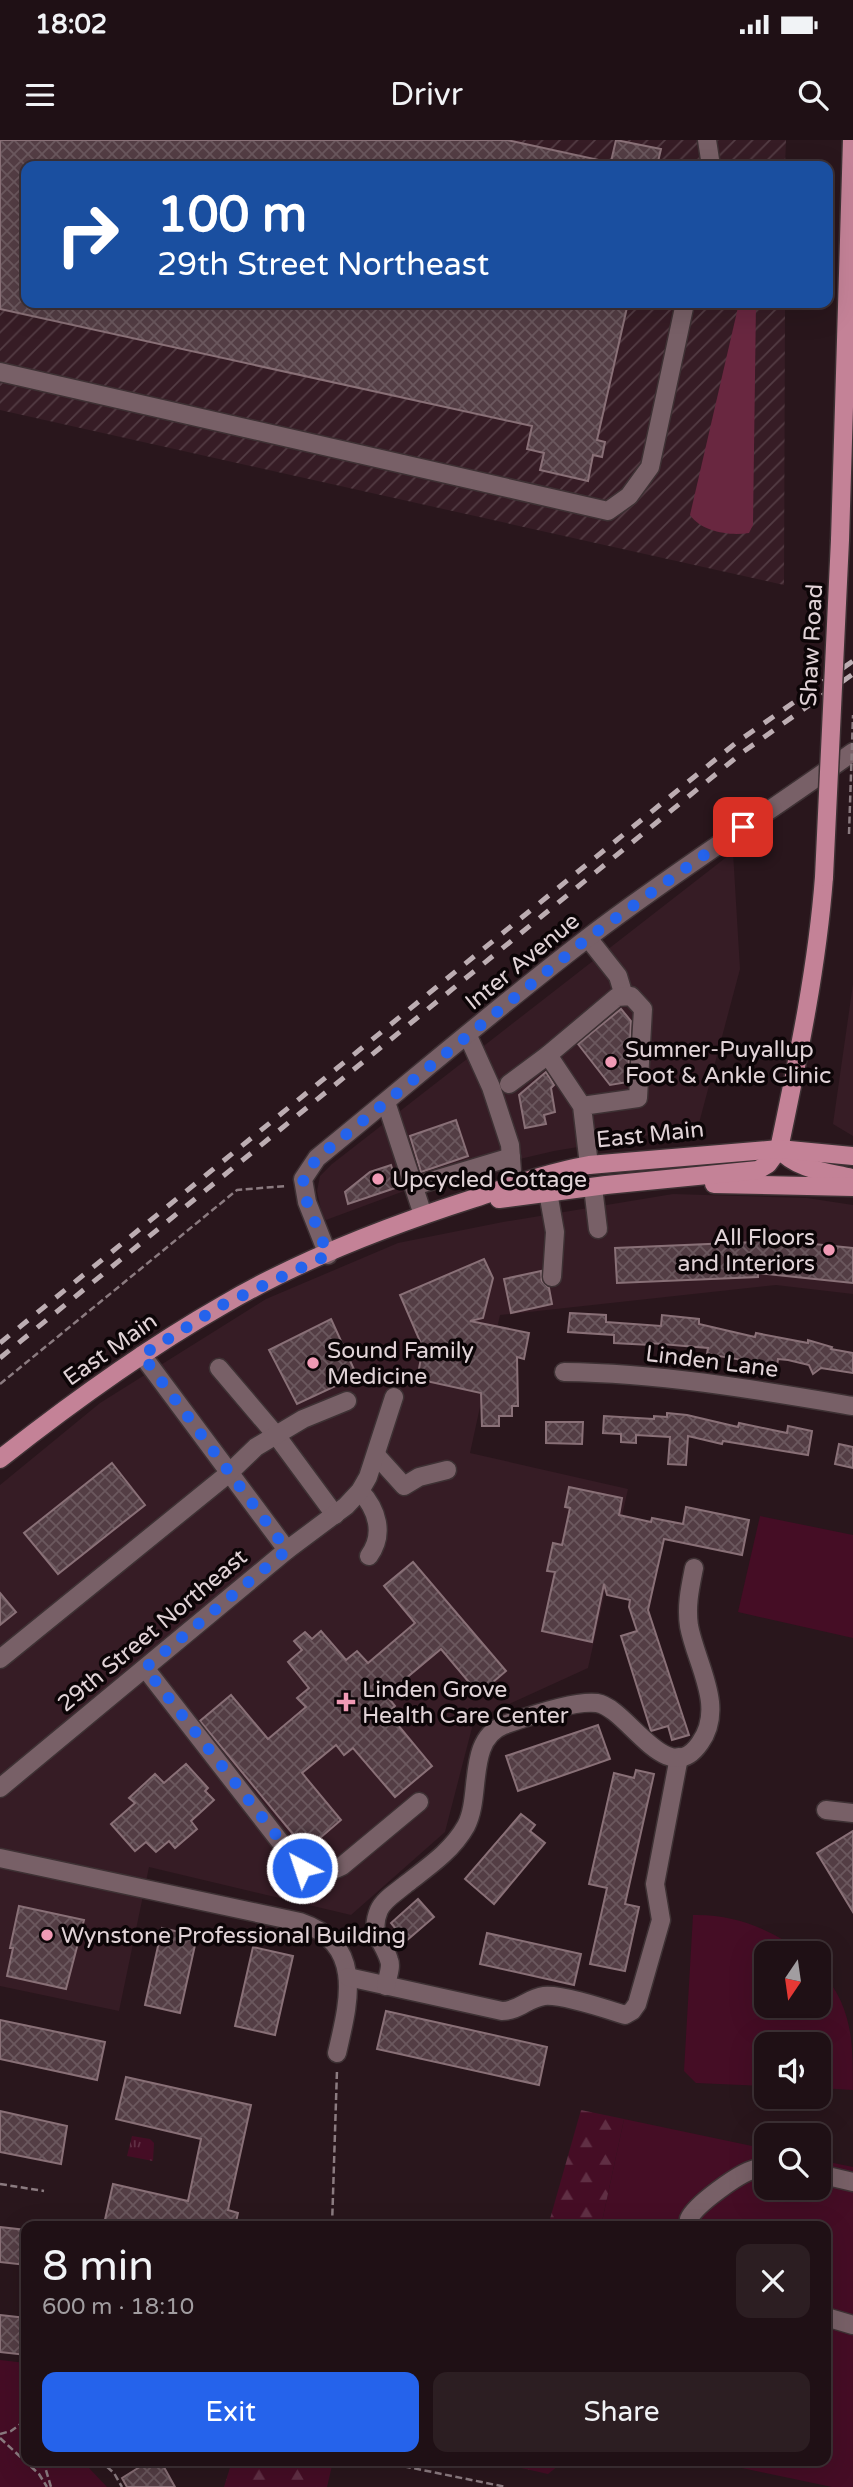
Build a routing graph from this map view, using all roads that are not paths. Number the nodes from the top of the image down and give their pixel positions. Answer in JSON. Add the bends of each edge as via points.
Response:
{"nodes":[{"id":1,"x":707,"y":140,"type":"edge"},
{"id":2,"x":852,"y":140,"type":"edge"},
{"id":3,"x":710,"y":161,"type":"edge"},
{"id":4,"x":684,"y":308,"type":"edge"},
{"id":5,"x":0,"y":372,"type":"edge"},
{"id":6,"x":853,"y":752,"type":"edge"},
{"id":7,"x":588,"y":938,"type":"junction"},
{"id":8,"x":624,"y":996,"type":"junction"},
{"id":9,"x":468,"y":1036,"type":"junction"},
{"id":10,"x":548,"y":1055,"type":"junction"},
{"id":11,"x":509,"y":1084,"type":"dead end"},
{"id":12,"x":386,"y":1102,"type":"junction"},
{"id":13,"x":582,"y":1106,"type":"junction"},
{"id":14,"x":779,"y":1149,"type":"junction"},
{"id":15,"x":853,"y":1156,"type":"edge"},
{"id":16,"x":511,"y":1157,"type":"junction"},
{"id":17,"x":589,"y":1165,"type":"junction"},
{"id":18,"x":853,"y":1178,"type":"edge"},
{"id":19,"x":414,"y":1186,"type":"junction"},
{"id":20,"x":513,"y":1186,"type":"junction"},
{"id":21,"x":599,"y":1186,"type":"junction"},
{"id":22,"x":853,"y":1187,"type":"edge"},
{"id":23,"x":548,"y":1192,"type":"junction"},
{"id":24,"x":447,"y":1207,"type":"junction"},
{"id":25,"x":423,"y":1215,"type":"junction"},
{"id":26,"x":598,"y":1229,"type":"dead end"},
{"id":27,"x":328,"y":1255,"type":"junction"},
{"id":28,"x":552,"y":1277,"type":"dead end"},
{"id":29,"x":142,"y":1355,"type":"junction"},
{"id":30,"x":219,"y":1368,"type":"dead end"},
{"id":31,"x":564,"y":1372,"type":"dead end"},
{"id":32,"x":394,"y":1397,"type":"dead end"},
{"id":33,"x":347,"y":1401,"type":"dead end"},
{"id":34,"x":853,"y":1406,"type":"edge"},
{"id":35,"x":276,"y":1435,"type":"junction"},
{"id":36,"x":378,"y":1449,"type":"junction"},
{"id":37,"x":0,"y":1459,"type":"edge"},
{"id":38,"x":447,"y":1470,"type":"dead end"},
{"id":39,"x":229,"y":1474,"type":"junction"},
{"id":40,"x":360,"y":1491,"type":"junction"},
{"id":41,"x":335,"y":1515,"type":"junction"},
{"id":42,"x":287,"y":1550,"type":"junction"},
{"id":43,"x":369,"y":1556,"type":"dead end"},
{"id":44,"x":694,"y":1568,"type":"dead end"},
{"id":45,"x":0,"y":1659,"type":"edge"},
{"id":46,"x":145,"y":1668,"type":"junction"},
{"id":47,"x":679,"y":1757,"type":"junction"},
{"id":48,"x":0,"y":1788,"type":"edge"},
{"id":49,"x":419,"y":1802,"type":"dead end"},
{"id":50,"x":826,"y":1810,"type":"dead end"},
{"id":51,"x":853,"y":1813,"type":"edge"},
{"id":52,"x":0,"y":1858,"type":"edge"},
{"id":53,"x":348,"y":1977,"type":"junction"},
{"id":54,"x":386,"y":1986,"type":"junction"},
{"id":55,"x":337,"y":2053,"type":"road end"},
{"id":56,"x":754,"y":2169,"type":"edge"},
{"id":57,"x":831,"y":2177,"type":"edge"},
{"id":58,"x":853,"y":2182,"type":"edge"},
{"id":59,"x":690,"y":2221,"type":"edge"},
{"id":60,"x":831,"y":2318,"type":"edge"},
{"id":61,"x":853,"y":2325,"type":"edge"}],
"edges":[{"from":1,"to":3,"type":"street"},
{"from":2,"to":14,"type":"main road","name":"Shaw Road","bridge":true,"via":[[824,877],[817,953]]},
{"from":4,"to":5,"type":"street","via":[[650,467],[629,496],[608,510]]},
{"from":6,"to":7,"type":"street","name":"Inter Avenue"},
{"from":7,"to":8,"type":"street","via":[[618,976]]},
{"from":7,"to":9,"type":"street","name":"Inter Avenue"},
{"from":8,"to":10,"type":"street","via":[[617,997]]},
{"from":8,"to":13,"type":"street","via":[[631,996],[643,1009],[638,1098]]},
{"from":9,"to":12,"type":"street","name":"Inter Avenue"},
{"from":9,"to":16,"type":"street","via":[[492,1087]]},
{"from":10,"to":11,"type":"street"},
{"from":10,"to":13,"type":"street"},
{"from":12,"to":19,"type":"street"},
{"from":12,"to":27,"type":"street","name":"Inter Avenue","via":[[317,1158],[303,1179]]},
{"from":13,"to":17,"type":"street"},
{"from":14,"to":15,"type":"main road","name":"East Main"},
{"from":14,"to":17,"type":"main road","name":"East Main"},
{"from":14,"to":18,"type":"main road","via":[[808,1168]]},
{"from":14,"to":21,"type":"main road","name":"East Main","via":[[758,1170]]},
{"from":16,"to":19,"type":"street"},
{"from":16,"to":20,"type":"street"},
{"from":17,"to":20,"type":"main road","name":"East Main"},
{"from":19,"to":25,"type":"street"},
{"from":20,"to":24,"type":"main road","name":"East Main"},
{"from":21,"to":22,"type":"main road","name":"East Main","via":[[684,1182]]},
{"from":21,"to":23,"type":"main road","name":"East Main"},
{"from":21,"to":26,"type":"street"},
{"from":23,"to":24,"type":"main road","name":"East Main"},
{"from":23,"to":28,"type":"street","via":[[555,1232]]},
{"from":24,"to":25,"type":"main road","name":"East Main"},
{"from":25,"to":27,"type":"main road","name":"East Main"},
{"from":27,"to":29,"type":"main road","name":"East Main","via":[[224,1304]]},
{"from":29,"to":37,"type":"main road","name":"East Main"},
{"from":29,"to":39,"type":"street"},
{"from":30,"to":35,"type":"street"},
{"from":31,"to":34,"type":"street","name":"Linden Lane","via":[[771,1392]]},
{"from":32,"to":36,"type":"street","name":"29th Street Northeast"},
{"from":33,"to":35,"type":"street"},
{"from":35,"to":39,"type":"street","via":[[256,1447]]},
{"from":35,"to":41,"type":"street"},
{"from":36,"to":38,"type":"street","via":[[404,1486],[419,1476]]},
{"from":36,"to":40,"type":"street","name":"29th Street Northeast"},
{"from":39,"to":42,"type":"street"},
{"from":39,"to":45,"type":"street"},
{"from":40,"to":41,"type":"street","name":"29th Street Northeast"},
{"from":40,"to":43,"type":"street","via":[[377,1518],[376,1544]]},
{"from":41,"to":42,"type":"street","name":"29th Street Northeast"},
{"from":42,"to":46,"type":"street","name":"29th Street Northeast"},
{"from":44,"to":47,"type":"street","via":[[687,1602],[689,1627],[711,1714],[699,1745]]},
{"from":46,"to":48,"type":"street","name":"29th Street Northeast"},
{"from":46,"to":49,"type":"street","via":[[292,1857],[307,1870],[321,1873],[338,1868]]},
{"from":47,"to":54,"type":"street","via":[[648,1746],[616,1712],[598,1704],[572,1704],[496,1730],[483,1747],[466,1825],[446,1852],[379,1910],[376,1937],[390,1963]]},
{"from":47,"to":54,"type":"street","via":[[655,1884],[661,1920],[632,2011],[625,2015],[547,1996],[502,2011]]},
{"from":50,"to":51,"type":"street"},
{"from":52,"to":53,"type":"street","via":[[300,1922],[318,1929],[332,1942]]},
{"from":53,"to":54,"type":"street"},
{"from":53,"to":55,"type":"street"},
{"from":56,"to":59,"type":"street","via":[[699,2205]]},
{"from":57,"to":58,"type":"street"},
{"from":60,"to":61,"type":"street"}]}
